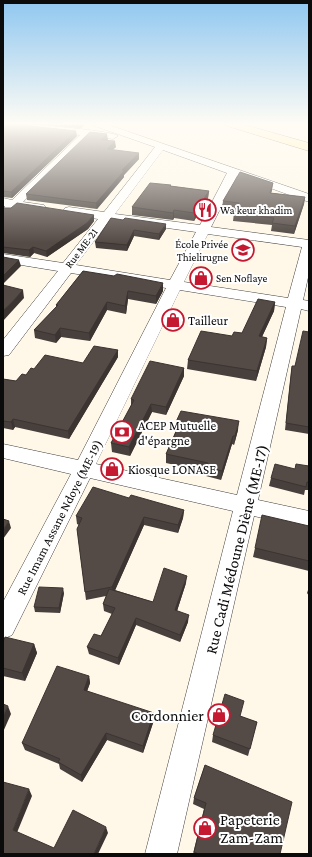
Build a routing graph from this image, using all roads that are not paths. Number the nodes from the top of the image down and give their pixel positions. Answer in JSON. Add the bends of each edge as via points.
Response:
{"nodes":[{"id":1,"x":54,"y":163,"type":"edge"},
{"id":2,"x":148,"y":163,"type":"edge"},
{"id":3,"x":211,"y":163,"type":"edge"},
{"id":4,"x":234,"y":171,"type":"junction"},
{"id":5,"x":309,"y":198,"type":"edge"},
{"id":6,"x":9,"y":203,"type":"edge"},
{"id":7,"x":3,"y":215,"type":"edge"},
{"id":8,"x":106,"y":216,"type":"junction"},
{"id":9,"x":203,"y":230,"type":"junction"},
{"id":10,"x":309,"y":244,"type":"edge"},
{"id":11,"x":3,"y":258,"type":"edge"},
{"id":12,"x":66,"y":268,"type":"junction"},
{"id":13,"x":175,"y":285,"type":"junction"},
{"id":14,"x":301,"y":305,"type":"edge"},
{"id":15,"x":3,"y":351,"type":"edge"},
{"id":16,"x":3,"y":451,"type":"edge"},
{"id":17,"x":84,"y":469,"type":"junction"},
{"id":18,"x":246,"y":506,"type":"junction"},
{"id":19,"x":309,"y":520,"type":"edge"},
{"id":20,"x":3,"y":626,"type":"edge"},
{"id":21,"x":161,"y":854,"type":"edge"}],
"edges":[{"from":1,"to":6,"type":"street"},
{"from":2,"to":8,"type":"street","name":"Rue ME-21"},
{"from":3,"to":4,"type":"street"},
{"from":4,"to":5,"type":"street"},
{"from":4,"to":9,"type":"street","name":"Rue Imam Assane Ndoye (ME-19)"},
{"from":6,"to":7,"type":"street"},
{"from":6,"to":8,"type":"street"},
{"from":8,"to":9,"type":"street"},
{"from":8,"to":12,"type":"street","name":"Rue ME-21"},
{"from":9,"to":10,"type":"street"},
{"from":9,"to":13,"type":"street","name":"Rue Imam Assane Ndoye (ME-19)"},
{"from":10,"to":14,"type":"street","name":"Rue Cadi Médoune Diène (ME-17)"},
{"from":11,"to":12,"type":"street"},
{"from":12,"to":13,"type":"street"},
{"from":12,"to":15,"type":"street","name":"Rue ME-21"},
{"from":13,"to":14,"type":"street"},
{"from":13,"to":17,"type":"street","name":"Rue Imam Assane Ndoye (ME-19)"},
{"from":14,"to":18,"type":"street","name":"Rue Cadi Médoune Diène (ME-17)"},
{"from":16,"to":17,"type":"street"},
{"from":17,"to":18,"type":"street"},
{"from":17,"to":20,"type":"street","name":"Rue Imam Assane Ndoye (ME-19)"},
{"from":18,"to":19,"type":"street"},
{"from":18,"to":21,"type":"street","name":"Rue Cadi Médoune Diène (ME-17)"}]}
